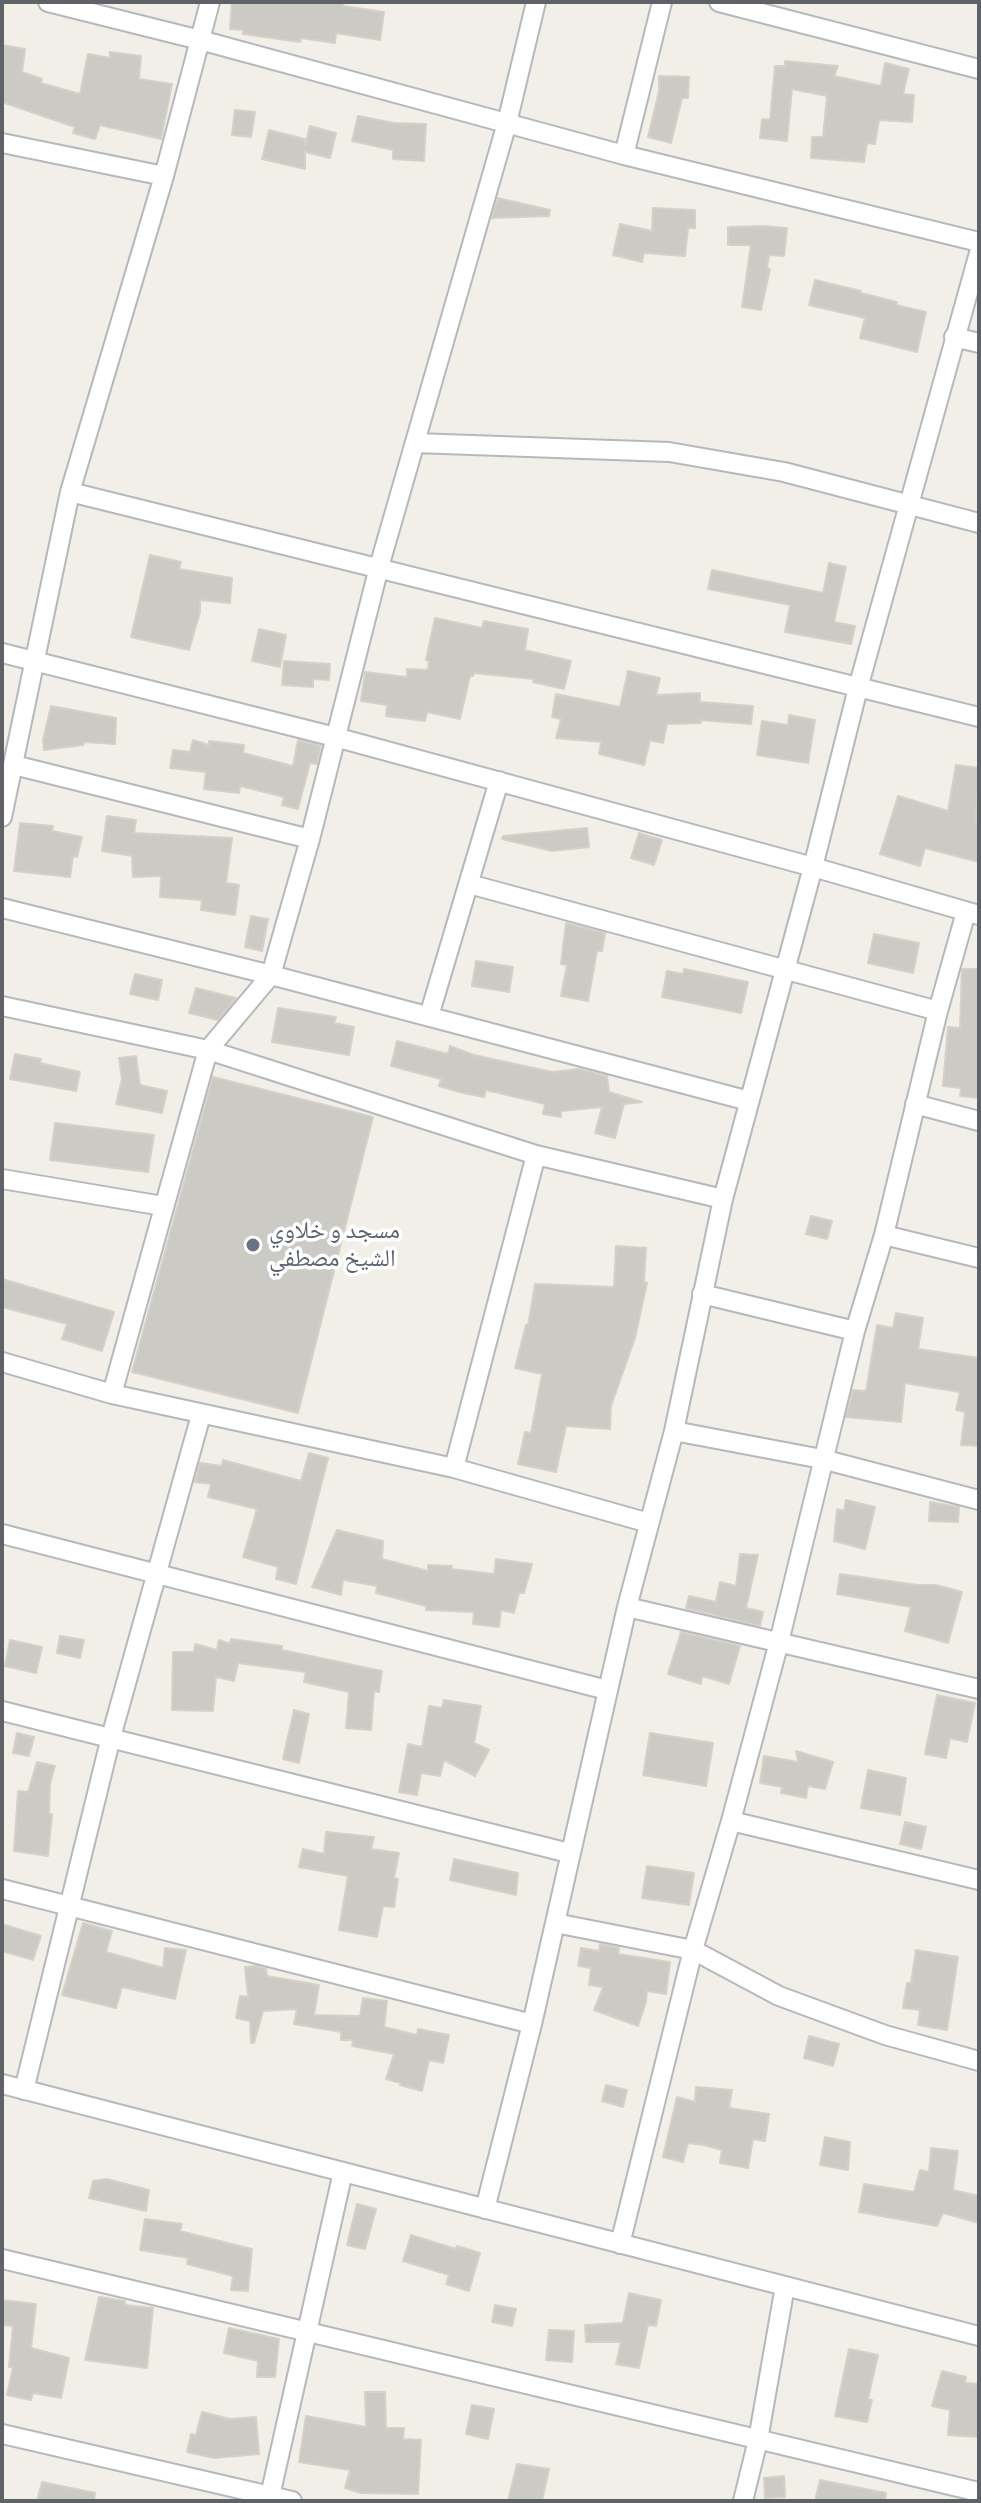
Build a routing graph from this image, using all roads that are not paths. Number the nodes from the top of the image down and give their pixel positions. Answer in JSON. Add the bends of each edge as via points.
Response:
{"nodes":[{"id":1,"x":48,"y":2,"type":"edge"},
{"id":2,"x":210,"y":2,"type":"edge"},
{"id":3,"x":536,"y":2,"type":"edge"},
{"id":4,"x":662,"y":2,"type":"edge"},
{"id":5,"x":719,"y":2,"type":"edge"},
{"id":6,"x":200,"y":40,"type":"junction"},
{"id":7,"x":979,"y":69,"type":"edge"},
{"id":8,"x":507,"y":123,"type":"junction"},
{"id":9,"x":2,"y":143,"type":"edge"},
{"id":10,"x":624,"y":155,"type":"junction"},
{"id":11,"x":164,"y":176,"type":"junction"},
{"id":12,"x":979,"y":242,"type":"edge"},
{"id":13,"x":979,"y":253,"type":"edge"},
{"id":14,"x":954,"y":337,"type":"junction"},
{"id":15,"x":979,"y":343,"type":"edge"},
{"id":16,"x":415,"y":443,"type":"junction"},
{"id":17,"x":70,"y":492,"type":"junction"},
{"id":18,"x":910,"y":504,"type":"junction"},
{"id":19,"x":979,"y":523,"type":"edge"},
{"id":20,"x":379,"y":567,"type":"junction"},
{"id":21,"x":2,"y":653,"type":"edge"},
{"id":22,"x":35,"y":660,"type":"junction"},
{"id":23,"x":858,"y":688,"type":"junction"},
{"id":24,"x":979,"y":717,"type":"edge"},
{"id":25,"x":335,"y":737,"type":"junction"},
{"id":26,"x":14,"y":765,"type":"junction"},
{"id":27,"x":499,"y":781,"type":"junction"},
{"id":28,"x":2,"y":817,"type":"edge"},
{"id":29,"x":310,"y":839,"type":"junction"},
{"id":30,"x":813,"y":867,"type":"junction"},
{"id":31,"x":469,"y":884,"type":"junction"},
{"id":32,"x":2,"y":908,"type":"edge"},
{"id":33,"x":972,"y":914,"type":"edge"},
{"id":34,"x":785,"y":968,"type":"junction"},
{"id":35,"x":271,"y":975,"type":"junction"},
{"id":36,"x":2,"y":1006,"type":"edge"},
{"id":37,"x":938,"y":1011,"type":"junction"},
{"id":38,"x":429,"y":1016,"type":"junction"},
{"id":39,"x":208,"y":1050,"type":"junction"},
{"id":40,"x":749,"y":1101,"type":"junction"},
{"id":41,"x":915,"y":1104,"type":"junction"},
{"id":42,"x":979,"y":1121,"type":"edge"},
{"id":43,"x":536,"y":1155,"type":"junction"},
{"id":44,"x":2,"y":1179,"type":"edge"},
{"id":45,"x":723,"y":1199,"type":"junction"},
{"id":46,"x":163,"y":1206,"type":"junction"},
{"id":47,"x":884,"y":1235,"type":"junction"},
{"id":48,"x":979,"y":1258,"type":"edge"},
{"id":49,"x":702,"y":1294,"type":"junction"},
{"id":50,"x":855,"y":1331,"type":"junction"},
{"id":51,"x":2,"y":1362,"type":"edge"},
{"id":52,"x":112,"y":1394,"type":"junction"},
{"id":53,"x":201,"y":1415,"type":"junction"},
{"id":54,"x":674,"y":1431,"type":"junction"},
{"id":55,"x":822,"y":1459,"type":"junction"},
{"id":56,"x":454,"y":1468,"type":"junction"},
{"id":57,"x":979,"y":1500,"type":"edge"},
{"id":58,"x":649,"y":1523,"type":"junction"},
{"id":59,"x":2,"y":1534,"type":"edge"},
{"id":60,"x":156,"y":1572,"type":"junction"},
{"id":61,"x":627,"y":1607,"type":"junction"},
{"id":62,"x":779,"y":1642,"type":"junction"},
{"id":63,"x":979,"y":1689,"type":"edge"},
{"id":64,"x":607,"y":1690,"type":"junction"},
{"id":65,"x":2,"y":1711,"type":"edge"},
{"id":66,"x":111,"y":1737,"type":"junction"},
{"id":67,"x":731,"y":1821,"type":"junction"},
{"id":68,"x":569,"y":1853,"type":"junction"},
{"id":69,"x":979,"y":1880,"type":"edge"},
{"id":70,"x":2,"y":1889,"type":"edge"},
{"id":71,"x":69,"y":1906,"type":"junction"},
{"id":72,"x":555,"y":1923,"type":"junction"},
{"id":73,"x":693,"y":1950,"type":"junction"},
{"id":74,"x":532,"y":2024,"type":"junction"},
{"id":75,"x":979,"y":2061,"type":"edge"},
{"id":76,"x":2,"y":2084,"type":"edge"},
{"id":77,"x":24,"y":2090,"type":"junction"},
{"id":78,"x":343,"y":2172,"type":"junction"},
{"id":79,"x":485,"y":2209,"type":"junction"},
{"id":80,"x":620,"y":2244,"type":"junction"},
{"id":81,"x":2,"y":2259,"type":"edge"},
{"id":82,"x":785,"y":2286,"type":"junction"},
{"id":83,"x":308,"y":2332,"type":"junction"},
{"id":84,"x":979,"y":2336,"type":"edge"},
{"id":85,"x":2,"y":2434,"type":"edge"},
{"id":86,"x":758,"y":2440,"type":"junction"},
{"id":87,"x":979,"y":2492,"type":"edge"},
{"id":88,"x":270,"y":2496,"type":"junction"},
{"id":89,"x":292,"y":2501,"type":"edge"},
{"id":90,"x":743,"y":2501,"type":"edge"}],
"edges":[{"from":1,"to":6,"type":"street"},
{"from":2,"to":6,"type":"street"},
{"from":3,"to":8,"type":"street"},
{"from":4,"to":10,"type":"street"},
{"from":5,"to":7,"type":"street"},
{"from":6,"to":8,"type":"street"},
{"from":6,"to":11,"type":"street"},
{"from":8,"to":10,"type":"street"},
{"from":8,"to":16,"type":"street"},
{"from":9,"to":11,"type":"street"},
{"from":10,"to":12,"type":"street"},
{"from":11,"to":17,"type":"street"},
{"from":13,"to":14,"type":"street"},
{"from":14,"to":15,"type":"street"},
{"from":14,"to":18,"type":"street"},
{"from":16,"to":18,"type":"street","via":[[669,452],[784,472]]},
{"from":16,"to":20,"type":"street"},
{"from":17,"to":20,"type":"street"},
{"from":17,"to":22,"type":"street"},
{"from":18,"to":19,"type":"street"},
{"from":18,"to":23,"type":"street"},
{"from":20,"to":23,"type":"street"},
{"from":20,"to":25,"type":"street"},
{"from":21,"to":22,"type":"street"},
{"from":22,"to":25,"type":"street"},
{"from":22,"to":26,"type":"street"},
{"from":23,"to":24,"type":"street"},
{"from":23,"to":30,"type":"street"},
{"from":25,"to":27,"type":"street"},
{"from":25,"to":29,"type":"street"},
{"from":26,"to":28,"type":"street"},
{"from":26,"to":29,"type":"street"},
{"from":27,"to":30,"type":"street"},
{"from":27,"to":31,"type":"street"},
{"from":29,"to":35,"type":"street"},
{"from":30,"to":33,"type":"street"},
{"from":30,"to":34,"type":"street"},
{"from":31,"to":34,"type":"street"},
{"from":31,"to":38,"type":"street"},
{"from":32,"to":35,"type":"street"},
{"from":33,"to":37,"type":"street"},
{"from":34,"to":37,"type":"street"},
{"from":34,"to":40,"type":"street"},
{"from":35,"to":38,"type":"street"},
{"from":35,"to":39,"type":"street"},
{"from":36,"to":39,"type":"street"},
{"from":37,"to":41,"type":"street"},
{"from":38,"to":40,"type":"street"},
{"from":39,"to":43,"type":"street"},
{"from":39,"to":46,"type":"street"},
{"from":40,"to":45,"type":"street"},
{"from":41,"to":42,"type":"street"},
{"from":41,"to":47,"type":"street"},
{"from":43,"to":45,"type":"street"},
{"from":43,"to":56,"type":"street"},
{"from":44,"to":46,"type":"street"},
{"from":45,"to":49,"type":"street"},
{"from":46,"to":52,"type":"street"},
{"from":47,"to":48,"type":"street"},
{"from":47,"to":50,"type":"street"},
{"from":49,"to":50,"type":"street"},
{"from":49,"to":54,"type":"street"},
{"from":50,"to":55,"type":"street"},
{"from":51,"to":52,"type":"street"},
{"from":52,"to":53,"type":"street"},
{"from":53,"to":56,"type":"street"},
{"from":53,"to":60,"type":"street"},
{"from":54,"to":55,"type":"street"},
{"from":54,"to":58,"type":"street"},
{"from":55,"to":57,"type":"street"},
{"from":55,"to":62,"type":"street"},
{"from":56,"to":58,"type":"street"},
{"from":58,"to":61,"type":"street"},
{"from":59,"to":60,"type":"street"},
{"from":60,"to":64,"type":"street"},
{"from":60,"to":66,"type":"street"},
{"from":61,"to":62,"type":"street"},
{"from":61,"to":64,"type":"street"},
{"from":62,"to":63,"type":"street"},
{"from":62,"to":67,"type":"street"},
{"from":64,"to":68,"type":"street"},
{"from":65,"to":66,"type":"street"},
{"from":66,"to":68,"type":"street"},
{"from":66,"to":71,"type":"street"},
{"from":67,"to":69,"type":"street"},
{"from":67,"to":73,"type":"street"},
{"from":68,"to":72,"type":"street"},
{"from":70,"to":71,"type":"street"},
{"from":71,"to":74,"type":"street"},
{"from":71,"to":77,"type":"street"},
{"from":72,"to":73,"type":"street"},
{"from":72,"to":74,"type":"street"},
{"from":73,"to":75,"type":"street","via":[[779,1996],[885,2035]]},
{"from":73,"to":80,"type":"street"},
{"from":74,"to":79,"type":"street"},
{"from":76,"to":77,"type":"street"},
{"from":77,"to":78,"type":"street"},
{"from":78,"to":79,"type":"street"},
{"from":78,"to":83,"type":"street"},
{"from":79,"to":80,"type":"street"},
{"from":80,"to":82,"type":"street"},
{"from":81,"to":83,"type":"street"},
{"from":82,"to":84,"type":"street"},
{"from":82,"to":86,"type":"street"},
{"from":83,"to":86,"type":"street"},
{"from":83,"to":88,"type":"street"},
{"from":85,"to":88,"type":"street"},
{"from":86,"to":87,"type":"street"},
{"from":86,"to":90,"type":"street"},
{"from":88,"to":89,"type":"street"}]}
